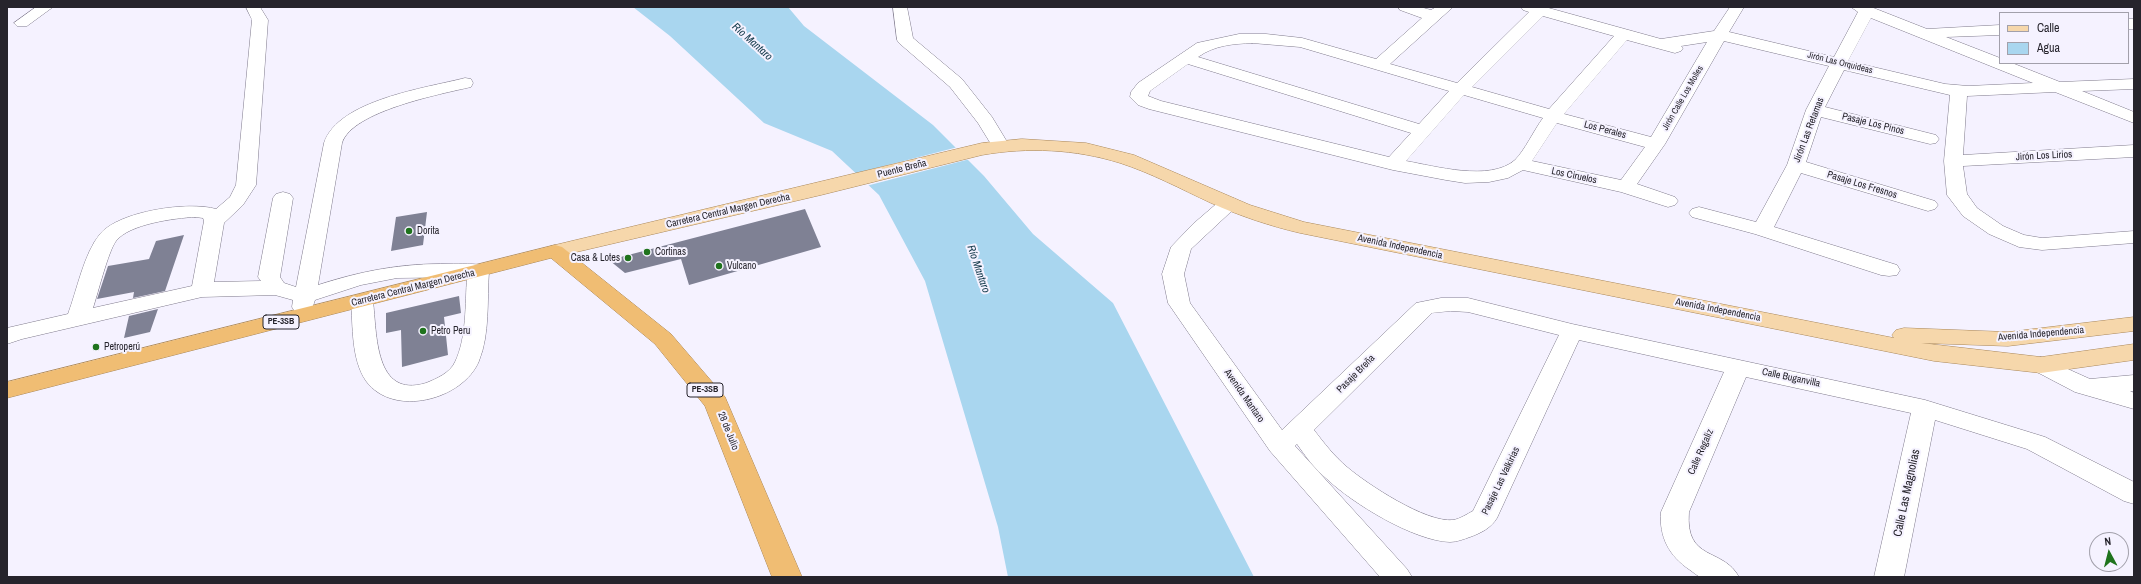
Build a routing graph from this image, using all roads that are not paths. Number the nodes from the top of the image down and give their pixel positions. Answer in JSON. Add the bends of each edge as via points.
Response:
{"nodes":[{"id":1,"x":46,"y":7,"type":"edge"},
{"id":2,"x":253,"y":7,"type":"edge"},
{"id":3,"x":900,"y":7,"type":"edge"},
{"id":4,"x":1405,"y":7,"type":"edge"},
{"id":5,"x":1446,"y":7,"type":"edge"},
{"id":6,"x":1737,"y":7,"type":"edge"},
{"id":7,"x":1534,"y":9,"type":"edge"},
{"id":8,"x":1864,"y":9,"type":"edge"},
{"id":9,"x":1433,"y":16,"type":"junction"},
{"id":10,"x":22,"y":23,"type":"dead end"},
{"id":11,"x":1999,"y":30,"type":"edge"},
{"id":12,"x":1924,"y":33,"type":"junction"},
{"id":13,"x":1623,"y":35,"type":"junction"},
{"id":14,"x":1720,"y":35,"type":"junction"},
{"id":15,"x":1661,"y":44,"type":"junction"},
{"id":16,"x":1706,"y":56,"type":"junction"},
{"id":17,"x":1185,"y":58,"type":"junction"},
{"id":18,"x":1839,"y":62,"type":"junction"},
{"id":19,"x":1999,"y":63,"type":"edge"},
{"id":20,"x":2001,"y":64,"type":"edge"},
{"id":21,"x":1378,"y":66,"type":"junction"},
{"id":22,"x":465,"y":83,"type":"dead end"},
{"id":23,"x":2134,"y":84,"type":"edge"},
{"id":24,"x":2060,"y":88,"type":"junction"},
{"id":25,"x":1460,"y":89,"type":"junction"},
{"id":26,"x":1959,"y":90,"type":"junction"},
{"id":27,"x":1815,"y":110,"type":"junction"},
{"id":28,"x":1553,"y":116,"type":"junction"},
{"id":29,"x":2134,"y":118,"type":"edge"},
{"id":30,"x":1424,"y":131,"type":"junction"},
{"id":31,"x":1930,"y":139,"type":"dead end"},
{"id":32,"x":1656,"y":144,"type":"junction"},
{"id":33,"x":991,"y":147,"type":"junction"},
{"id":34,"x":2134,"y":151,"type":"edge"},
{"id":35,"x":1953,"y":161,"type":"junction"},
{"id":36,"x":1393,"y":164,"type":"junction"},
{"id":37,"x":1521,"y":164,"type":"junction"},
{"id":38,"x":1796,"y":165,"type":"junction"},
{"id":39,"x":1626,"y":187,"type":"junction"},
{"id":40,"x":821,"y":189,"type":"joint"},
{"id":41,"x":283,"y":198,"type":"dead end"},
{"id":42,"x":1668,"y":201,"type":"dead end"},
{"id":43,"x":1230,"y":203,"type":"junction"},
{"id":44,"x":1928,"y":205,"type":"dead end"},
{"id":45,"x":1699,"y":213,"type":"dead end"},
{"id":46,"x":214,"y":221,"type":"junction"},
{"id":47,"x":1762,"y":230,"type":"junction"},
{"id":48,"x":2134,"y":237,"type":"edge"},
{"id":49,"x":554,"y":251,"type":"junction"},
{"id":50,"x":1889,"y":270,"type":"dead end"},
{"id":51,"x":478,"y":271,"type":"junction"},
{"id":52,"x":276,"y":288,"type":"junction"},
{"id":53,"x":202,"y":290,"type":"junction"},
{"id":54,"x":362,"y":301,"type":"junction"},
{"id":55,"x":1434,"y":304,"type":"joint"},
{"id":56,"x":304,"y":306,"type":"junction"},
{"id":57,"x":78,"y":318,"type":"junction"},
{"id":58,"x":2134,"y":324,"type":"edge"},
{"id":59,"x":1572,"y":331,"type":"junction"},
{"id":60,"x":1828,"y":331,"type":"junction"},
{"id":61,"x":10,"y":335,"type":"edge"},
{"id":62,"x":2134,"y":352,"type":"edge"},
{"id":63,"x":2041,"y":365,"type":"junction"},
{"id":64,"x":1738,"y":367,"type":"junction"},
{"id":65,"x":2134,"y":383,"type":"edge"},
{"id":66,"x":2084,"y":386,"type":"junction"},
{"id":67,"x":7,"y":390,"type":"edge"},
{"id":68,"x":2134,"y":401,"type":"edge"},
{"id":69,"x":1925,"y":408,"type":"junction"},
{"id":70,"x":1300,"y":430,"type":"junction"},
{"id":71,"x":1279,"y":445,"type":"junction"},
{"id":72,"x":2134,"y":494,"type":"edge"},
{"id":73,"x":787,"y":577,"type":"edge"},
{"id":74,"x":1398,"y":577,"type":"edge"},
{"id":75,"x":1724,"y":577,"type":"edge"},
{"id":76,"x":1889,"y":577,"type":"edge"}],
"edges":[{"from":1,"to":10,"type":"street"},
{"from":2,"to":46,"type":"street","via":[[260,20],[246,185],[234,205]]},
{"from":3,"to":33,"type":"street","via":[[905,40],[956,83],[986,121]]},
{"from":4,"to":9,"type":"street"},
{"from":5,"to":9,"type":"street"},
{"from":6,"to":14,"type":"street","name":"Jirón Calle Los Molles"},
{"from":7,"to":13,"type":"street"},
{"from":7,"to":25,"type":"street"},
{"from":8,"to":12,"type":"street"},
{"from":8,"to":18,"type":"street","name":"Jirón Las Retamas","via":[[1863,16]]},
{"from":9,"to":21,"type":"street"},
{"from":11,"to":12,"type":"street"},
{"from":12,"to":19,"type":"street"},
{"from":13,"to":15,"type":"street"},
{"from":13,"to":28,"type":"street"},
{"from":14,"to":15,"type":"street"},
{"from":14,"to":16,"type":"street","name":"Jirón Calle Los Molles"},
{"from":14,"to":18,"type":"street","name":"Jirón Las Orquideas"},
{"from":15,"to":16,"type":"street"},
{"from":16,"to":32,"type":"street","name":"Jirón Calle Los Molles"},
{"from":17,"to":21,"type":"street","name":"Los Perales","via":[[1214,42],[1274,38],[1302,43]]},
{"from":17,"to":30,"type":"street"},
{"from":17,"to":36,"type":"street","name":"Los Perales","via":[[1144,87],[1139,97],[1155,105]]},
{"from":18,"to":26,"type":"street","name":"Jirón Las Orquideas","via":[[1945,89]]},
{"from":18,"to":27,"type":"street","name":"Jirón Las Retamas"},
{"from":20,"to":24,"type":"street"},
{"from":21,"to":25,"type":"street","name":"Los Perales"},
{"from":22,"to":56,"type":"street","via":[[391,102],[338,131],[333,143]]},
{"from":23,"to":24,"type":"street","name":"Jirón Las Orquideas"},
{"from":24,"to":26,"type":"street","name":"Jirón Las Orquideas"},
{"from":24,"to":29,"type":"street"},
{"from":25,"to":28,"type":"street","name":"Los Perales"},
{"from":25,"to":30,"type":"street"},
{"from":26,"to":35,"type":"street"},
{"from":27,"to":31,"type":"street","name":"Pasaje Los Pinos"},
{"from":27,"to":38,"type":"street","name":"Jirón Las Retamas"},
{"from":28,"to":32,"type":"street","name":"Los Perales"},
{"from":28,"to":37,"type":"street"},
{"from":30,"to":36,"type":"street"},
{"from":32,"to":39,"type":"street","name":"Jirón Calle Los Molles"},
{"from":33,"to":40,"type":"main road","name":"Puente Breña"},
{"from":33,"to":43,"type":"main road","name":"Avenida Independencia","via":[[1048,143],[1094,151],[1144,165]]},
{"from":34,"to":35,"type":"street","name":"Jirón Los Lirios"},
{"from":35,"to":48,"type":"street","via":[[1957,195],[1970,212],[1996,230],[2019,241],[2042,244]]},
{"from":36,"to":37,"type":"street","via":[[1465,177],[1501,174]]},
{"from":37,"to":39,"type":"street","name":"Los Ciruelos"},
{"from":38,"to":44,"type":"street","name":"Pasaje Los Fresnos"},
{"from":38,"to":47,"type":"street","name":"Jirón Las Retamas"},
{"from":39,"to":42,"type":"street","name":"Los Ciruelos"},
{"from":40,"to":49,"type":"main road","name":"Carretera Central Margen Derecha"},
{"from":41,"to":52,"type":"street","via":[[269,277]]},
{"from":43,"to":60,"type":"main road","name":"Avenida Independencia","via":[[1300,227],[1538,276]]},
{"from":43,"to":71,"type":"street","name":"Avenida Mantaro","via":[[1181,247],[1173,274],[1179,303]]},
{"from":45,"to":47,"type":"street"},
{"from":46,"to":53,"type":"street"},
{"from":46,"to":57,"type":"street","via":[[212,215],[206,212],[184,212],[128,224],[116,231],[106,239]]},
{"from":47,"to":50,"type":"street"},
{"from":49,"to":51,"type":"highway","name":"Carretera Central Margen Derecha","number":"PE-3SB"},
{"from":49,"to":73,"type":"highway","name":"28 de Julio","number":"PE-3SB","via":[[663,339],[716,403]]},
{"from":51,"to":54,"type":"highway","name":"Carretera Central Margen Derecha","number":"PE-3SB"},
{"from":51,"to":54,"type":"street","via":[[472,343],[467,362],[454,379],[425,391],[407,394],[391,389],[380,381],[371,367]]},
{"from":51,"to":56,"type":"street","via":[[397,272],[357,279]]},
{"from":52,"to":53,"type":"street"},
{"from":52,"to":56,"type":"street"},
{"from":53,"to":57,"type":"street"},
{"from":54,"to":56,"type":"highway","name":"Carretera Central Margen Derecha","number":"PE-3SB"},
{"from":55,"to":59,"type":"street","name":"Calle Buganvilla","via":[[1468,305]]},
{"from":55,"to":70,"type":"street","name":"Pasaje Breña","via":[[1415,316]]},
{"from":56,"to":67,"type":"highway","name":"Carretera Central Margen Derecha","number":"PE-3SB"},
{"from":57,"to":61,"type":"street"},
{"from":58,"to":60,"type":"main road","name":"Avenida Independencia","via":[[2008,339]]},
{"from":59,"to":64,"type":"street","name":"Calle Buganvilla"},
{"from":59,"to":70,"type":"street","name":"Pasaje Las Valkirias","via":[[1483,518],[1467,527],[1450,531],[1432,527],[1390,509],[1351,486],[1327,464]]},
{"from":60,"to":63,"type":"main road","name":"Avenida Independencia","via":[[1934,353]]},
{"from":62,"to":63,"type":"main road","name":"Avenida Independencia"},
{"from":63,"to":66,"type":"street"},
{"from":64,"to":69,"type":"street","name":"Calle Buganvilla"},
{"from":64,"to":75,"type":"street","name":"Calle Regaliz","via":[[1675,512],[1673,526],[1676,539],[1686,551]]},
{"from":65,"to":66,"type":"street"},
{"from":66,"to":68,"type":"street"},
{"from":69,"to":72,"type":"street","name":"Calle Buganvilla","via":[[2036,444]]},
{"from":69,"to":76,"type":"street","name":"Calle Las Magnolias"},
{"from":70,"to":71,"type":"street","name":"Pasaje Breña"},
{"from":71,"to":74,"type":"street","name":"Avenida Mantaro"}]}
